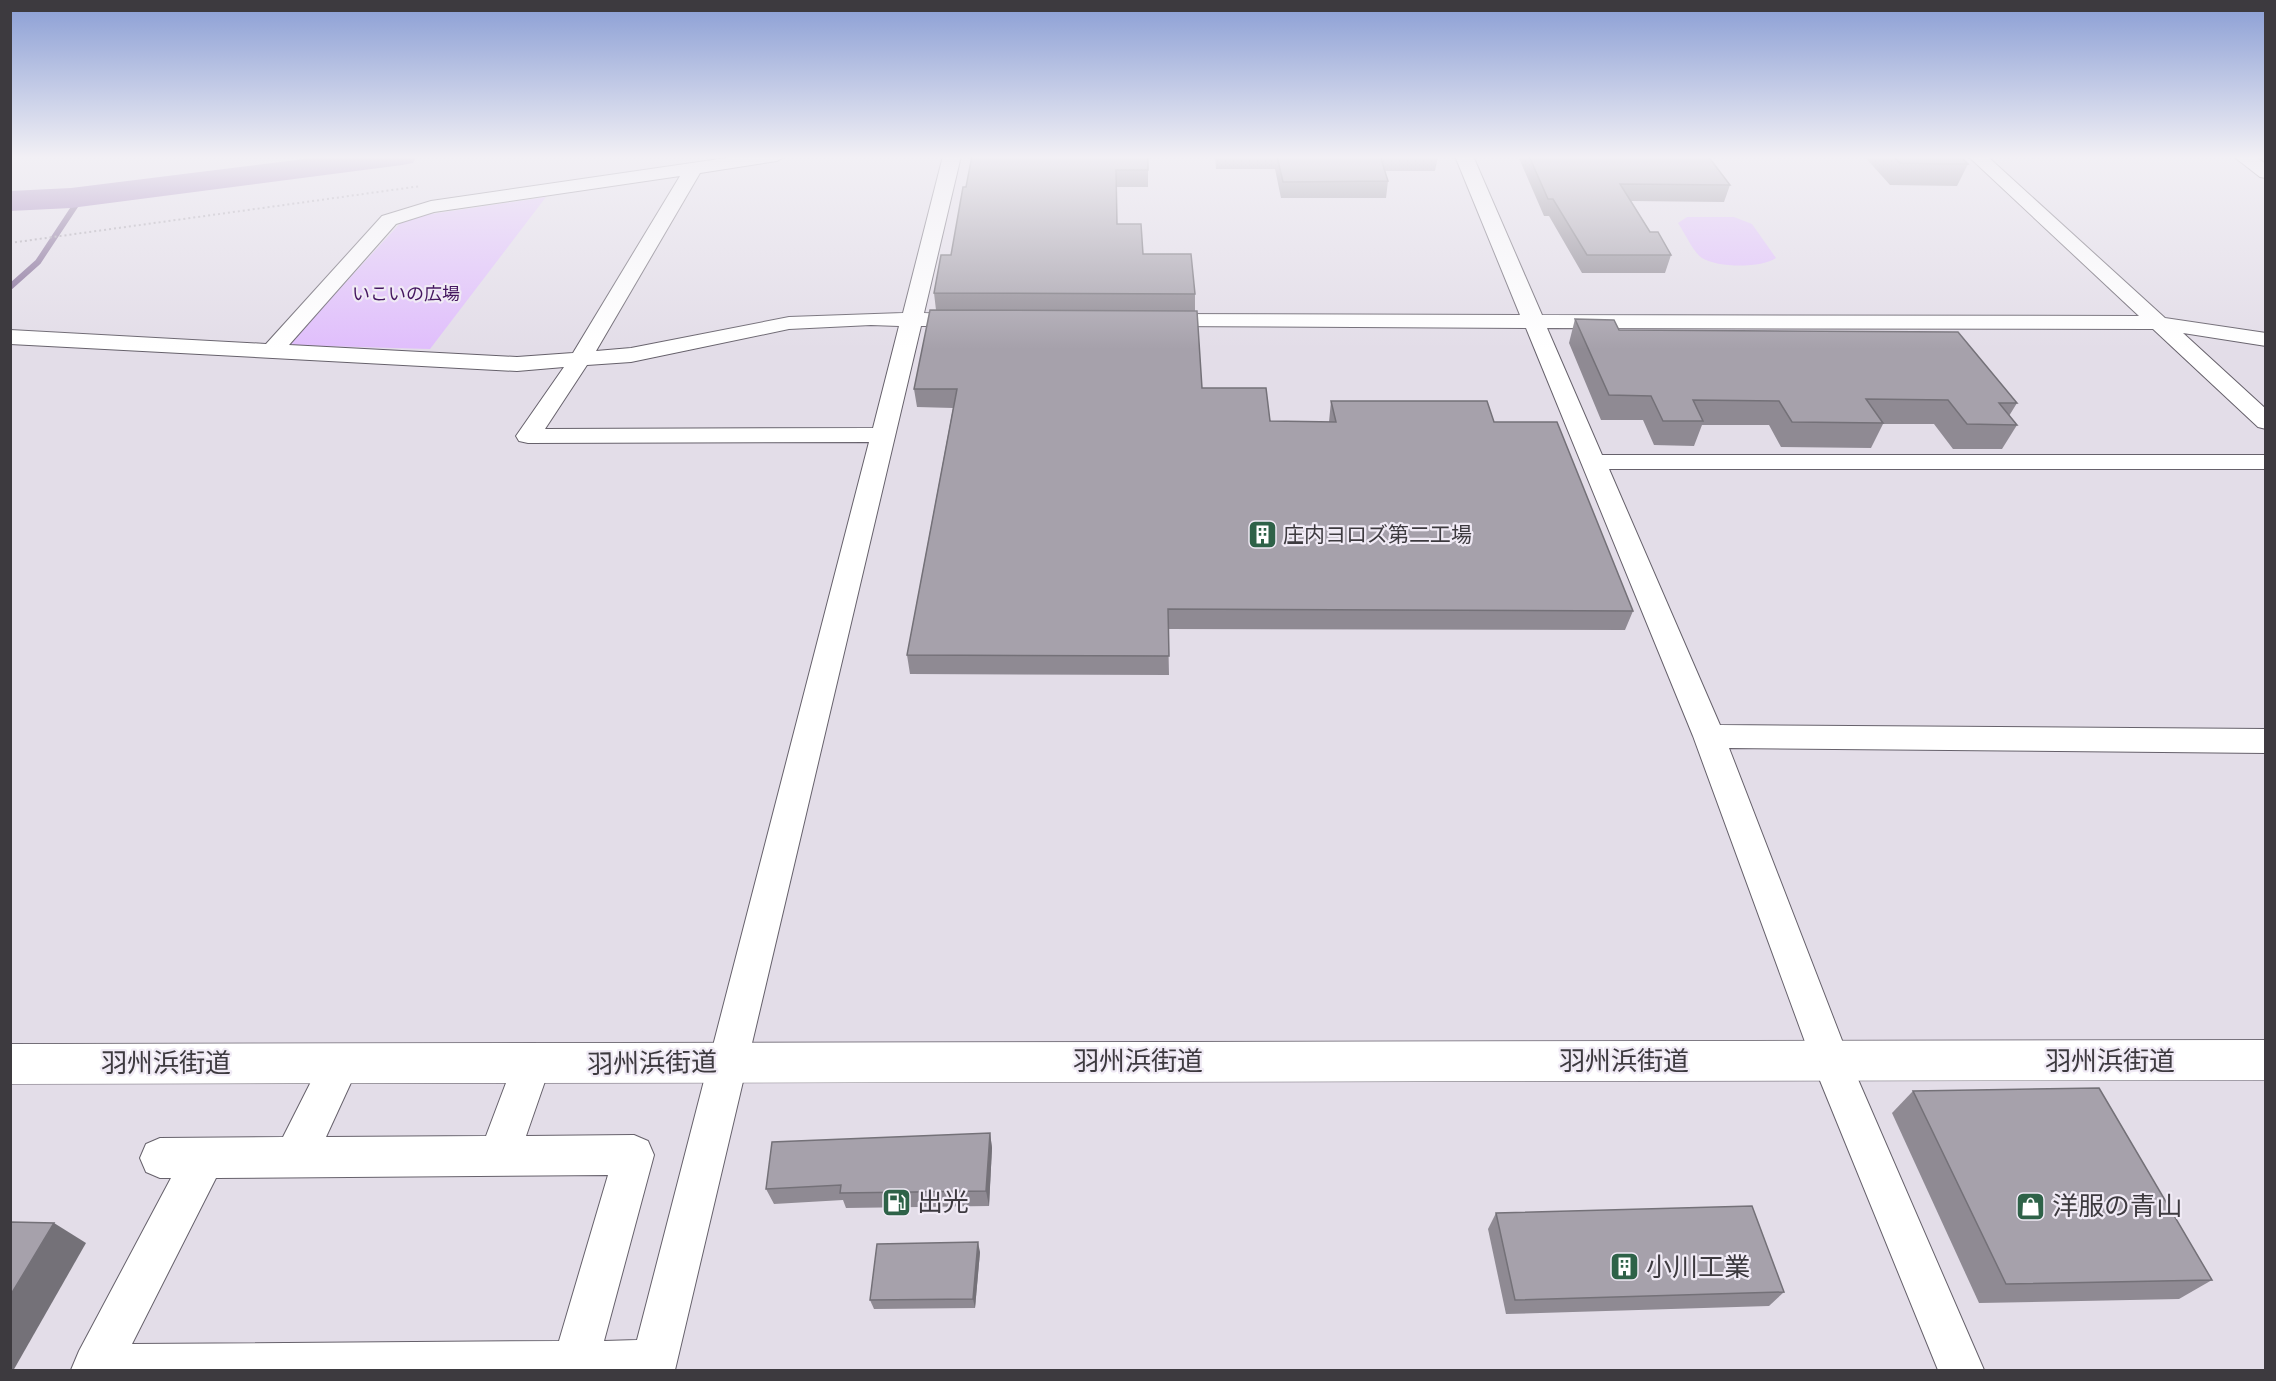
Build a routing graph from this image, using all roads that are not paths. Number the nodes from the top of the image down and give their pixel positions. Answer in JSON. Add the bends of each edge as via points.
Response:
{"nodes":[{"id":1,"x":388,"y":220,"type":"edge"},
{"id":2,"x":662,"y":220,"type":"edge"},
{"id":3,"x":936,"y":220,"type":"edge"},
{"id":4,"x":1491,"y":220,"type":"edge"},
{"id":5,"x":2046,"y":220,"type":"edge"},
{"id":6,"x":912,"y":320,"type":"junction"},
{"id":7,"x":984,"y":320,"type":"edge"},
{"id":8,"x":1139,"y":320,"type":"edge"},
{"id":9,"x":1532,"y":321,"type":"junction"},
{"id":10,"x":2157,"y":324,"type":"junction"},
{"id":11,"x":10,"y":337,"type":"edge"},
{"id":12,"x":2265,"y":340,"type":"edge"},
{"id":13,"x":272,"y":351,"type":"junction"},
{"id":14,"x":579,"y":361,"type":"junction"},
{"id":15,"x":2265,"y":422,"type":"edge"},
{"id":16,"x":884,"y":435,"type":"junction"},
{"id":17,"x":1592,"y":462,"type":"junction"},
{"id":18,"x":2265,"y":462,"type":"edge"},
{"id":19,"x":1709,"y":736,"type":"junction"},
{"id":20,"x":2265,"y":741,"type":"edge"},
{"id":21,"x":2265,"y":1060,"type":"edge"},
{"id":22,"x":1831,"y":1061,"type":"junction"},
{"id":23,"x":730,"y":1062,"type":"junction"},
{"id":24,"x":341,"y":1063,"type":"junction"},
{"id":25,"x":10,"y":1064,"type":"edge"},
{"id":26,"x":532,"y":1064,"type":"junction"},
{"id":27,"x":499,"y":1156,"type":"junction"},
{"id":28,"x":295,"y":1157,"type":"junction"},
{"id":29,"x":160,"y":1158,"type":"dead end"},
{"id":30,"x":204,"y":1158,"type":"junction"},
{"id":31,"x":575,"y":1364,"type":"junction"},
{"id":32,"x":653,"y":1367,"type":"edge"},
{"id":33,"x":95,"y":1369,"type":"edge"},
{"id":34,"x":1961,"y":1371,"type":"edge"}],
"edges":[{"from":1,"to":13,"type":"street"},
{"from":2,"to":14,"type":"street"},
{"from":3,"to":6,"type":"street"},
{"from":4,"to":9,"type":"street"},
{"from":5,"to":10,"type":"street"},
{"from":6,"to":7,"type":"street"},
{"from":6,"to":14,"type":"street","via":[[789,323],[631,355]]},
{"from":6,"to":16,"type":"street"},
{"from":8,"to":9,"type":"street"},
{"from":9,"to":10,"type":"street"},
{"from":9,"to":17,"type":"street"},
{"from":10,"to":12,"type":"street"},
{"from":10,"to":15,"type":"street"},
{"from":11,"to":13,"type":"street"},
{"from":13,"to":14,"type":"street","via":[[517,364]]},
{"from":14,"to":16,"type":"street","via":[[528,436]]},
{"from":16,"to":23,"type":"street"},
{"from":17,"to":18,"type":"street"},
{"from":17,"to":19,"type":"street"},
{"from":19,"to":20,"type":"street"},
{"from":19,"to":22,"type":"street"},
{"from":21,"to":22,"type":"main road","name":"羽州浜街道"},
{"from":22,"to":23,"type":"main road","name":"羽州浜街道"},
{"from":22,"to":34,"type":"street"},
{"from":23,"to":26,"type":"main road","name":"羽州浜街道"},
{"from":23,"to":32,"type":"street"},
{"from":24,"to":25,"type":"main road","name":"羽州浜街道"},
{"from":24,"to":26,"type":"main road","name":"羽州浜街道"},
{"from":24,"to":28,"type":"street"},
{"from":26,"to":27,"type":"street"},
{"from":27,"to":28,"type":"street"},
{"from":27,"to":31,"type":"street","via":[[634,1155]]},
{"from":28,"to":30,"type":"street"},
{"from":29,"to":30,"type":"street"},
{"from":30,"to":33,"type":"street"},
{"from":31,"to":32,"type":"street"},
{"from":31,"to":33,"type":"street"}]}
